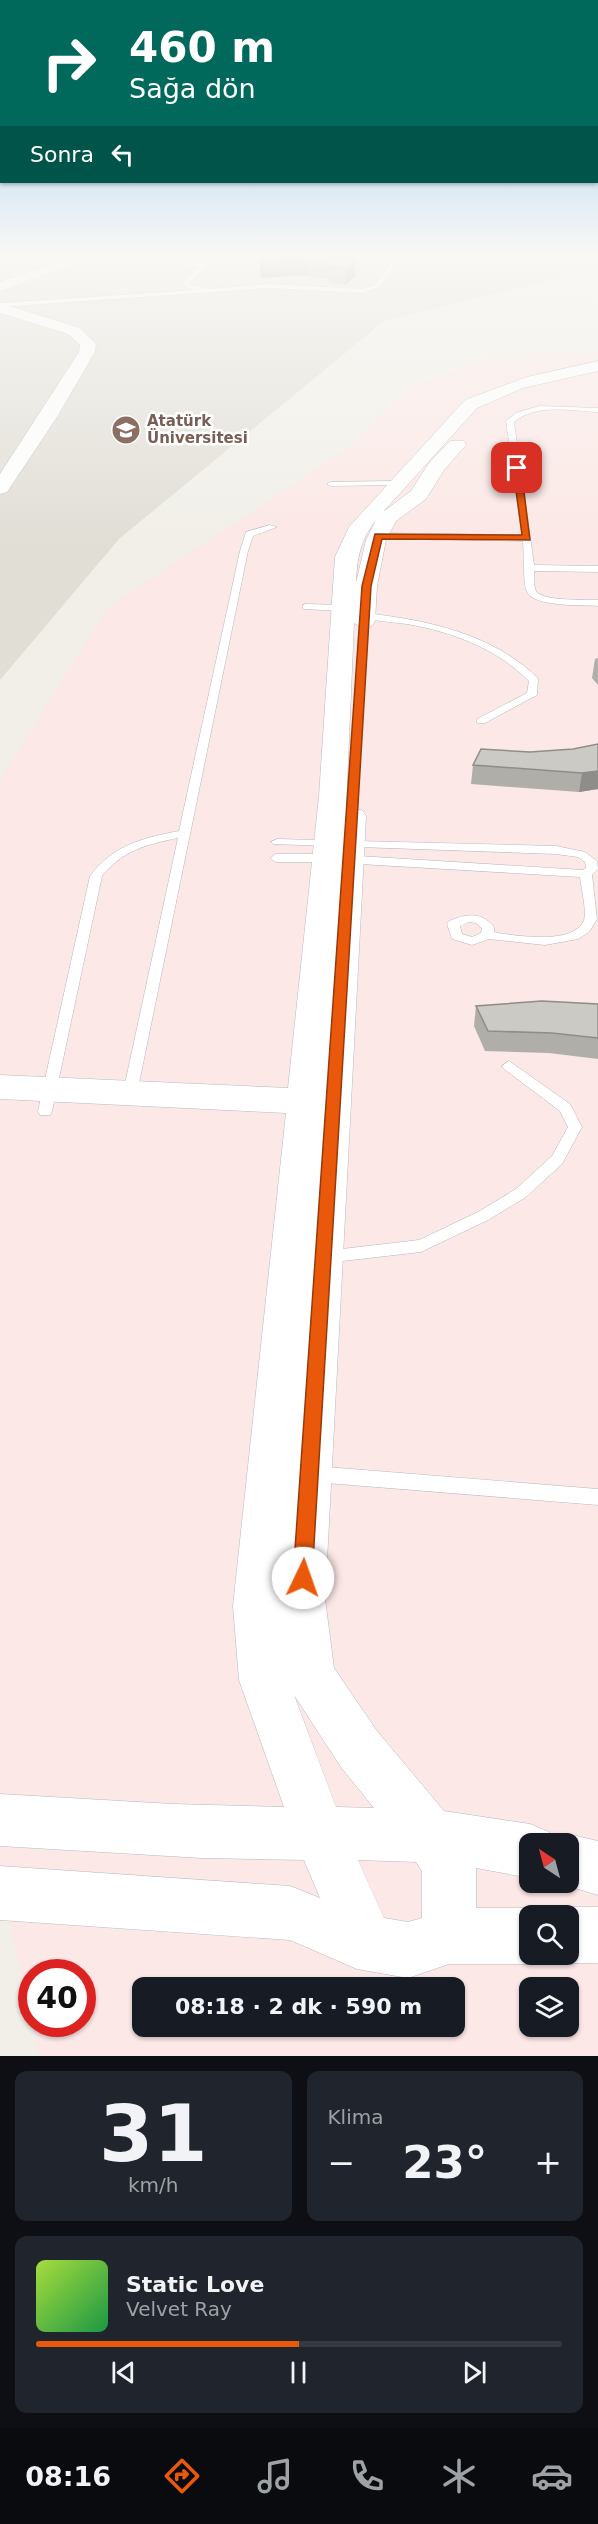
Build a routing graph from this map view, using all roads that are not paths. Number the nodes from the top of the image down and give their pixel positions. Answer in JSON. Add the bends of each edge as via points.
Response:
{"nodes":[{"id":1,"x":87,"y":351,"type":"edge"},
{"id":2,"x":598,"y":366,"type":"edge"},
{"id":3,"x":598,"y":374,"type":"edge"},
{"id":4,"x":598,"y":410,"type":"edge"},
{"id":5,"x":331,"y":484,"type":"dead end"},
{"id":6,"x":0,"y":488,"type":"edge"},
{"id":7,"x":398,"y":490,"type":"junction"},
{"id":8,"x":273,"y":527,"type":"dead end"},
{"id":9,"x":378,"y":536,"type":"junction"},
{"id":10,"x":527,"y":538,"type":"junction"},
{"id":11,"x":530,"y":568,"type":"junction"},
{"id":12,"x":598,"y":569,"type":"edge"},
{"id":13,"x":598,"y":603,"type":"edge"},
{"id":14,"x":306,"y":607,"type":"dead end"},
{"id":15,"x":354,"y":612,"type":"junction"},
{"id":16,"x":481,"y":721,"type":"dead end"},
{"id":17,"x":183,"y":834,"type":"junction"},
{"id":18,"x":278,"y":842,"type":"dead end"},
{"id":19,"x":338,"y":851,"type":"junction"},
{"id":20,"x":276,"y":858,"type":"dead end"},
{"id":21,"x":586,"y":874,"type":"junction"},
{"id":22,"x":487,"y":935,"type":"dead end"},
{"id":23,"x":509,"y":1066,"type":"dead end"},
{"id":24,"x":0,"y":1088,"type":"edge"},
{"id":25,"x":130,"y":1093,"type":"junction"},
{"id":26,"x":46,"y":1100,"type":"junction"},
{"id":27,"x":0,"y":1109,"type":"edge"},
{"id":28,"x":302,"y":1112,"type":"junction"},
{"id":29,"x":323,"y":1257,"type":"junction"},
{"id":30,"x":309,"y":1474,"type":"junction"},
{"id":31,"x":598,"y":1497,"type":"edge"},
{"id":32,"x":0,"y":1820,"type":"edge"},
{"id":33,"x":319,"y":1833,"type":"junction"},
{"id":34,"x":431,"y":1837,"type":"junction"},
{"id":35,"x":519,"y":1848,"type":"edge"},
{"id":36,"x":579,"y":1864,"type":"edge"},
{"id":37,"x":598,"y":1868,"type":"edge"},
{"id":38,"x":0,"y":1893,"type":"edge"},
{"id":39,"x":579,"y":1935,"type":"edge"},
{"id":40,"x":598,"y":1935,"type":"edge"},
{"id":41,"x":449,"y":1936,"type":"junction"},
{"id":42,"x":519,"y":1936,"type":"edge"},
{"id":43,"x":367,"y":1942,"type":"junction"}],
"edges":[{"from":1,"to":6,"type":"street"},
{"from":2,"to":7,"type":"street","via":[[532,380],[471,404]]},
{"from":3,"to":7,"type":"street","via":[[498,401],[436,467]]},
{"from":4,"to":10,"type":"lane","via":[[534,409],[510,421]]},
{"from":5,"to":7,"type":"lane"},
{"from":7,"to":9,"type":"street"},
{"from":7,"to":15,"type":"street","via":[[356,531],[346,557]]},
{"from":8,"to":17,"type":"lane","via":[[249,534]]},
{"from":9,"to":10,"type":"lane"},
{"from":9,"to":15,"type":"street","via":[[366,586]]},
{"from":10,"to":11,"type":"lane"},
{"from":11,"to":12,"type":"lane"},
{"from":11,"to":13,"type":"lane","via":[[531,591],[536,597]]},
{"from":14,"to":15,"type":"lane"},
{"from":15,"to":16,"type":"lane","via":[[440,628],[482,644],[525,669],[534,680],[532,695]]},
{"from":15,"to":19,"type":"street"},
{"from":17,"to":25,"type":"lane"},
{"from":17,"to":26,"type":"lane","via":[[120,851],[106,861],[96,876]]},
{"from":18,"to":19,"type":"lane"},
{"from":19,"to":20,"type":"lane"},
{"from":19,"to":21,"type":"lane"},
{"from":19,"to":21,"type":"lane","via":[[556,850],[581,854],[591,861],[592,869]]},
{"from":19,"to":28,"type":"street"},
{"from":19,"to":29,"type":"street"},
{"from":21,"to":22,"type":"lane","via":[[591,918],[580,933],[549,941]]},
{"from":23,"to":29,"type":"lane","via":[[565,1108],[575,1127],[558,1160],[521,1193],[421,1246]]},
{"from":24,"to":26,"type":"street"},
{"from":25,"to":26,"type":"street"},
{"from":25,"to":28,"type":"street"},
{"from":26,"to":27,"type":"street"},
{"from":26,"to":28,"type":"street"},
{"from":28,"to":33,"type":"street","via":[[257,1606],[264,1680]]},
{"from":29,"to":30,"type":"street"},
{"from":30,"to":31,"type":"lane"},
{"from":30,"to":34,"type":"street","via":[[301,1599],[311,1677],[359,1749]]},
{"from":32,"to":33,"type":"street","via":[[230,1833]]},
{"from":33,"to":34,"type":"street"},
{"from":33,"to":43,"type":"street"},
{"from":34,"to":35,"type":"street","via":[[484,1840]]},
{"from":34,"to":41,"type":"street","via":[[449,1865]]},
{"from":36,"to":37,"type":"street"},
{"from":38,"to":43,"type":"street","via":[[290,1913]]},
{"from":39,"to":40,"type":"street"},
{"from":41,"to":42,"type":"street"},
{"from":41,"to":43,"type":"street","via":[[408,1950]]}]}
